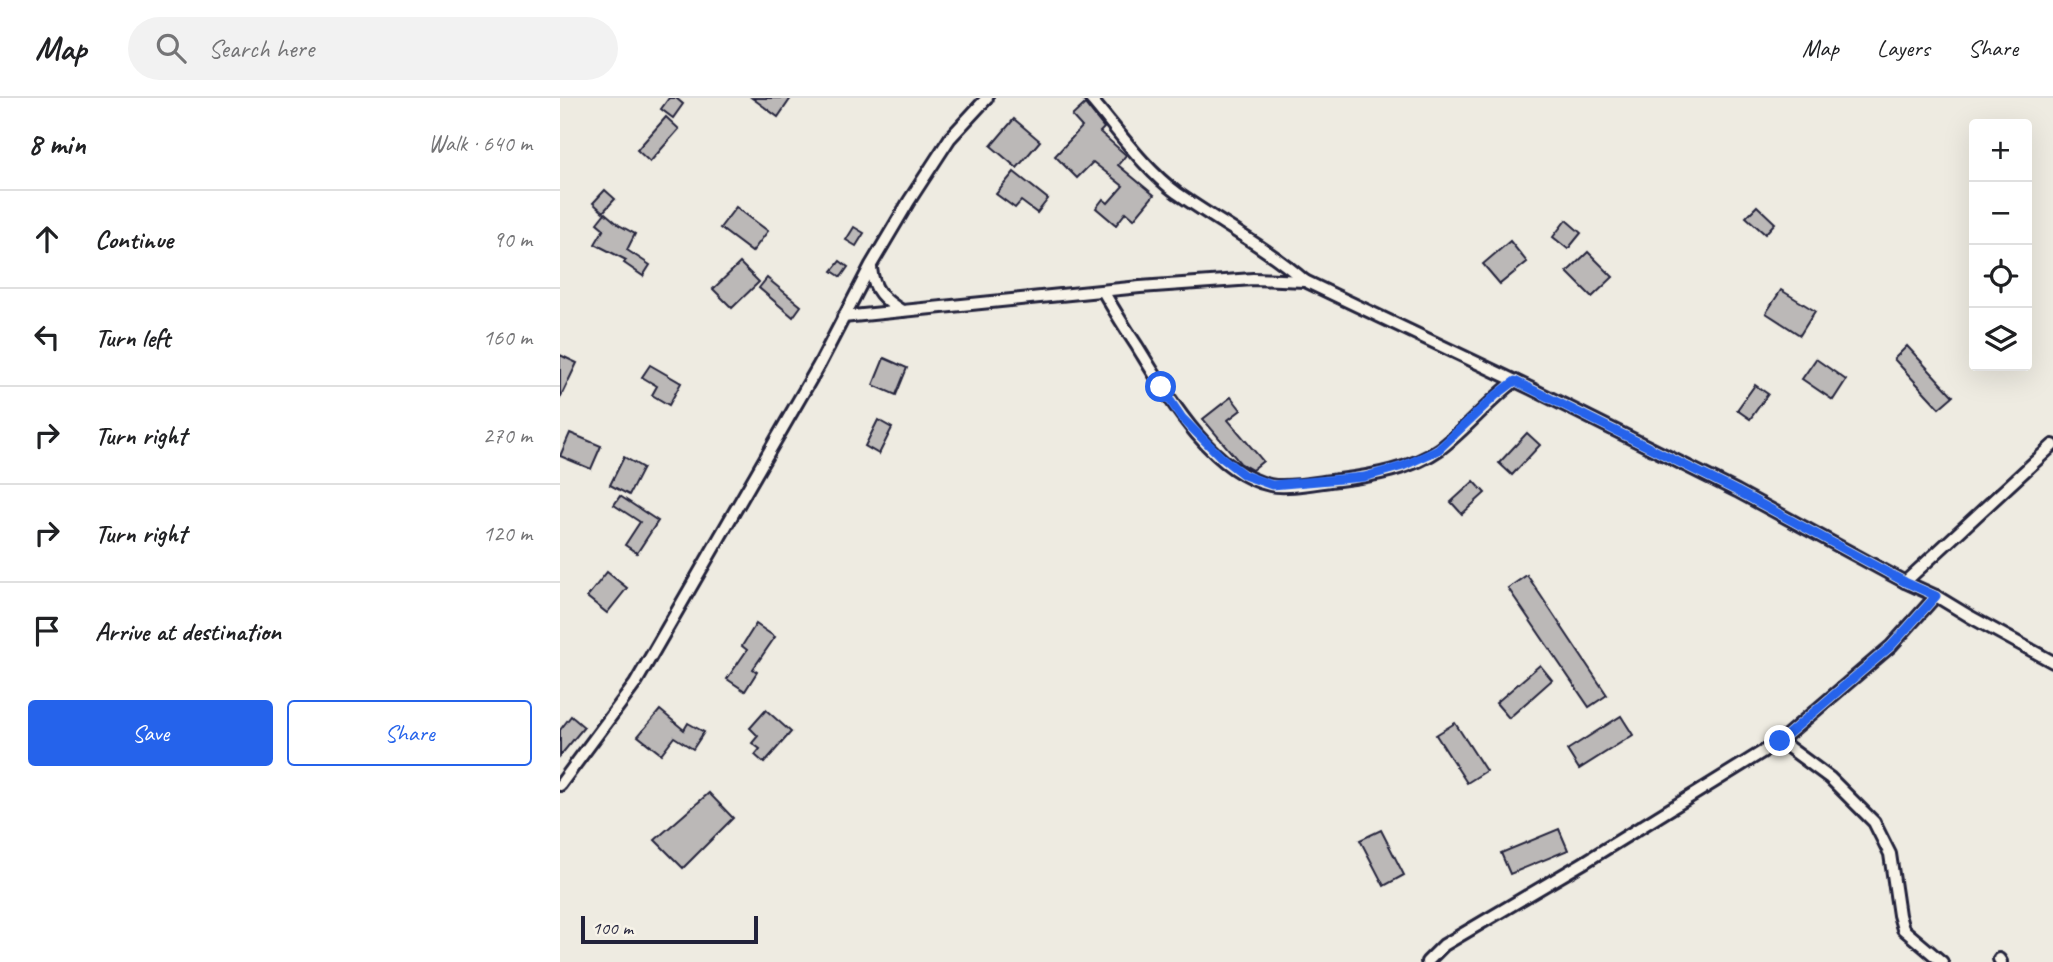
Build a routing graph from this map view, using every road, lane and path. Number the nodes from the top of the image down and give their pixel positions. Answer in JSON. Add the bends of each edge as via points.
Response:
{"nodes":[{"id":1,"x":987,"y":98,"type":"edge"},
{"id":2,"x":1090,"y":98,"type":"edge"},
{"id":3,"x":871,"y":265,"type":"junction"},
{"id":4,"x":1305,"y":281,"type":"junction"},
{"id":5,"x":1103,"y":291,"type":"junction"},
{"id":6,"x":902,"y":311,"type":"junction"},
{"id":7,"x":843,"y":317,"type":"junction"},
{"id":8,"x":1515,"y":381,"type":"junction"},
{"id":9,"x":2053,"y":445,"type":"edge"},
{"id":10,"x":1905,"y":582,"type":"junction"},
{"id":11,"x":1936,"y":596,"type":"junction"},
{"id":12,"x":2053,"y":662,"type":"edge"},
{"id":13,"x":1780,"y":741,"type":"junction"},
{"id":14,"x":560,"y":785,"type":"edge"},
{"id":15,"x":1427,"y":962,"type":"edge"},
{"id":16,"x":1942,"y":962,"type":"edge"}],
"edges":[{"from":1,"to":3,"type":"street","via":[[950,138]]},
{"from":2,"to":4,"type":"street","via":[[1176,192]]},
{"from":3,"to":6,"type":"street","via":[[872,284]]},
{"from":3,"to":7,"type":"street"},
{"from":4,"to":5,"type":"street","via":[[1253,279]]},
{"from":4,"to":8,"type":"street"},
{"from":5,"to":6,"type":"street"},
{"from":5,"to":8,"type":"street","via":[[1182,418],[1244,475],[1272,485],[1364,477],[1403,466],[1438,450]]},
{"from":6,"to":7,"type":"street"},
{"from":7,"to":14,"type":"street","via":[[635,684]]},
{"from":8,"to":10,"type":"street","via":[[1737,491]]},
{"from":9,"to":10,"type":"street"},
{"from":10,"to":11,"type":"street"},
{"from":11,"to":12,"type":"street"},
{"from":11,"to":13,"type":"street","via":[[1891,646]]},
{"from":13,"to":15,"type":"street","via":[[1444,945]]},
{"from":13,"to":16,"type":"street","via":[[1830,778],[1874,822],[1890,854],[1903,929]]}]}
